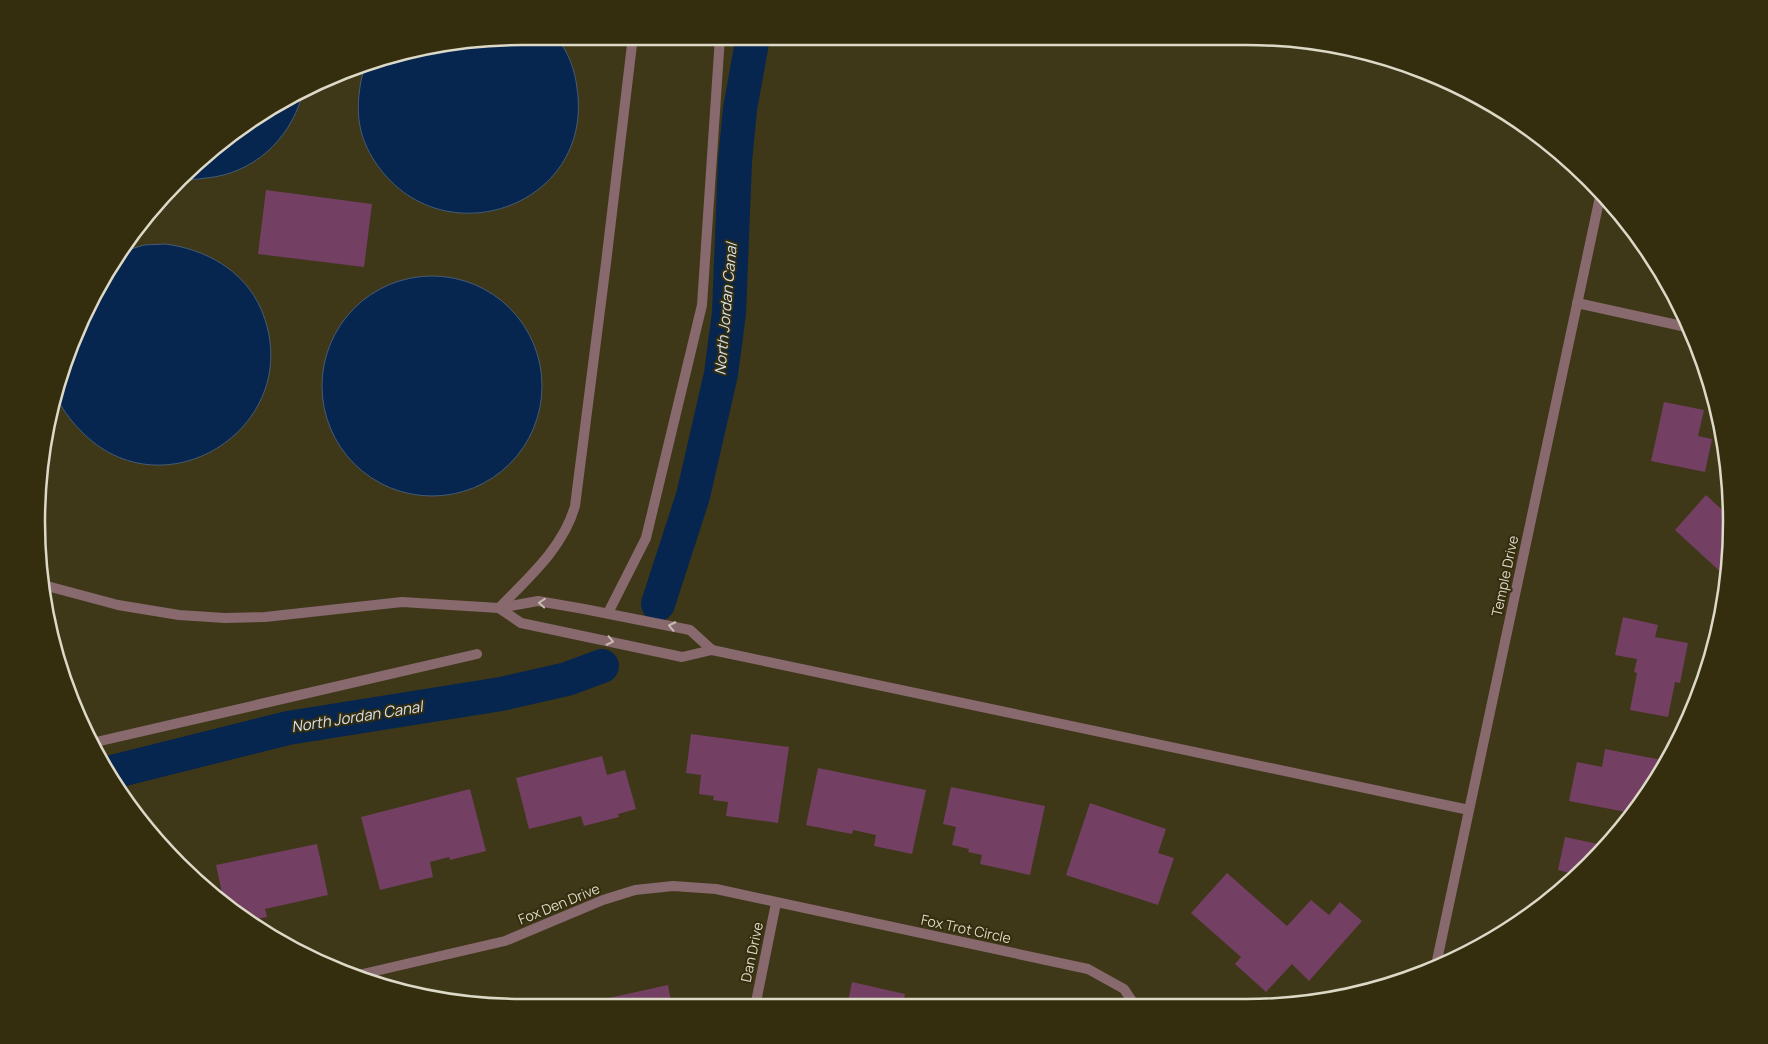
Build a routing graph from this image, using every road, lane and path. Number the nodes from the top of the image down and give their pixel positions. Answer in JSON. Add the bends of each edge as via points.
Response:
{"nodes":[{"id":1,"x":632,"y":45,"type":"edge"},
{"id":2,"x":719,"y":45,"type":"edge"},
{"id":3,"x":1599,"y":201,"type":"edge"},
{"id":4,"x":1577,"y":304,"type":"junction"},
{"id":5,"x":1681,"y":326,"type":"edge"},
{"id":6,"x":49,"y":587,"type":"edge"},
{"id":7,"x":500,"y":608,"type":"junction"},
{"id":8,"x":608,"y":613,"type":"junction"},
{"id":9,"x":712,"y":650,"type":"junction"},
{"id":10,"x":477,"y":654,"type":"dead end"},
{"id":11,"x":99,"y":741,"type":"edge"},
{"id":12,"x":1469,"y":810,"type":"junction"},
{"id":13,"x":776,"y":903,"type":"junction"},
{"id":14,"x":1437,"y":959,"type":"edge"},
{"id":15,"x":367,"y":973,"type":"edge"},
{"id":16,"x":757,"y":999,"type":"edge"},
{"id":17,"x":1131,"y":999,"type":"edge"}],
"edges":[{"from":1,"to":7,"type":"street","via":[[574,506],[554,550]]},
{"from":2,"to":8,"type":"street","via":[[702,305],[646,538]]},
{"from":3,"to":4,"type":"street","name":"Temple Drive"},
{"from":4,"to":5,"type":"street"},
{"from":4,"to":12,"type":"street","name":"Temple Drive"},
{"from":6,"to":7,"type":"street","via":[[118,605],[179,615],[225,618],[265,617],[402,602]]},
{"from":8,"to":7,"type":"street","one_way":true,"via":[[538,601]]},
{"from":7,"to":9,"type":"street","one_way":true,"via":[[521,623],[682,657]]},
{"from":9,"to":8,"type":"street","one_way":true,"via":[[690,630]]},
{"from":9,"to":12,"type":"street"},
{"from":10,"to":11,"type":"street"},
{"from":12,"to":14,"type":"street","name":"Temple Drive"},
{"from":13,"to":15,"type":"street","name":"Fox Den Drive","via":[[716,889],[673,886],[635,890],[505,941]]},
{"from":13,"to":16,"type":"street","name":"Dan Drive"},
{"from":13,"to":17,"type":"street","name":"Fox Trot Circle","via":[[1088,969],[1124,989]]}]}
